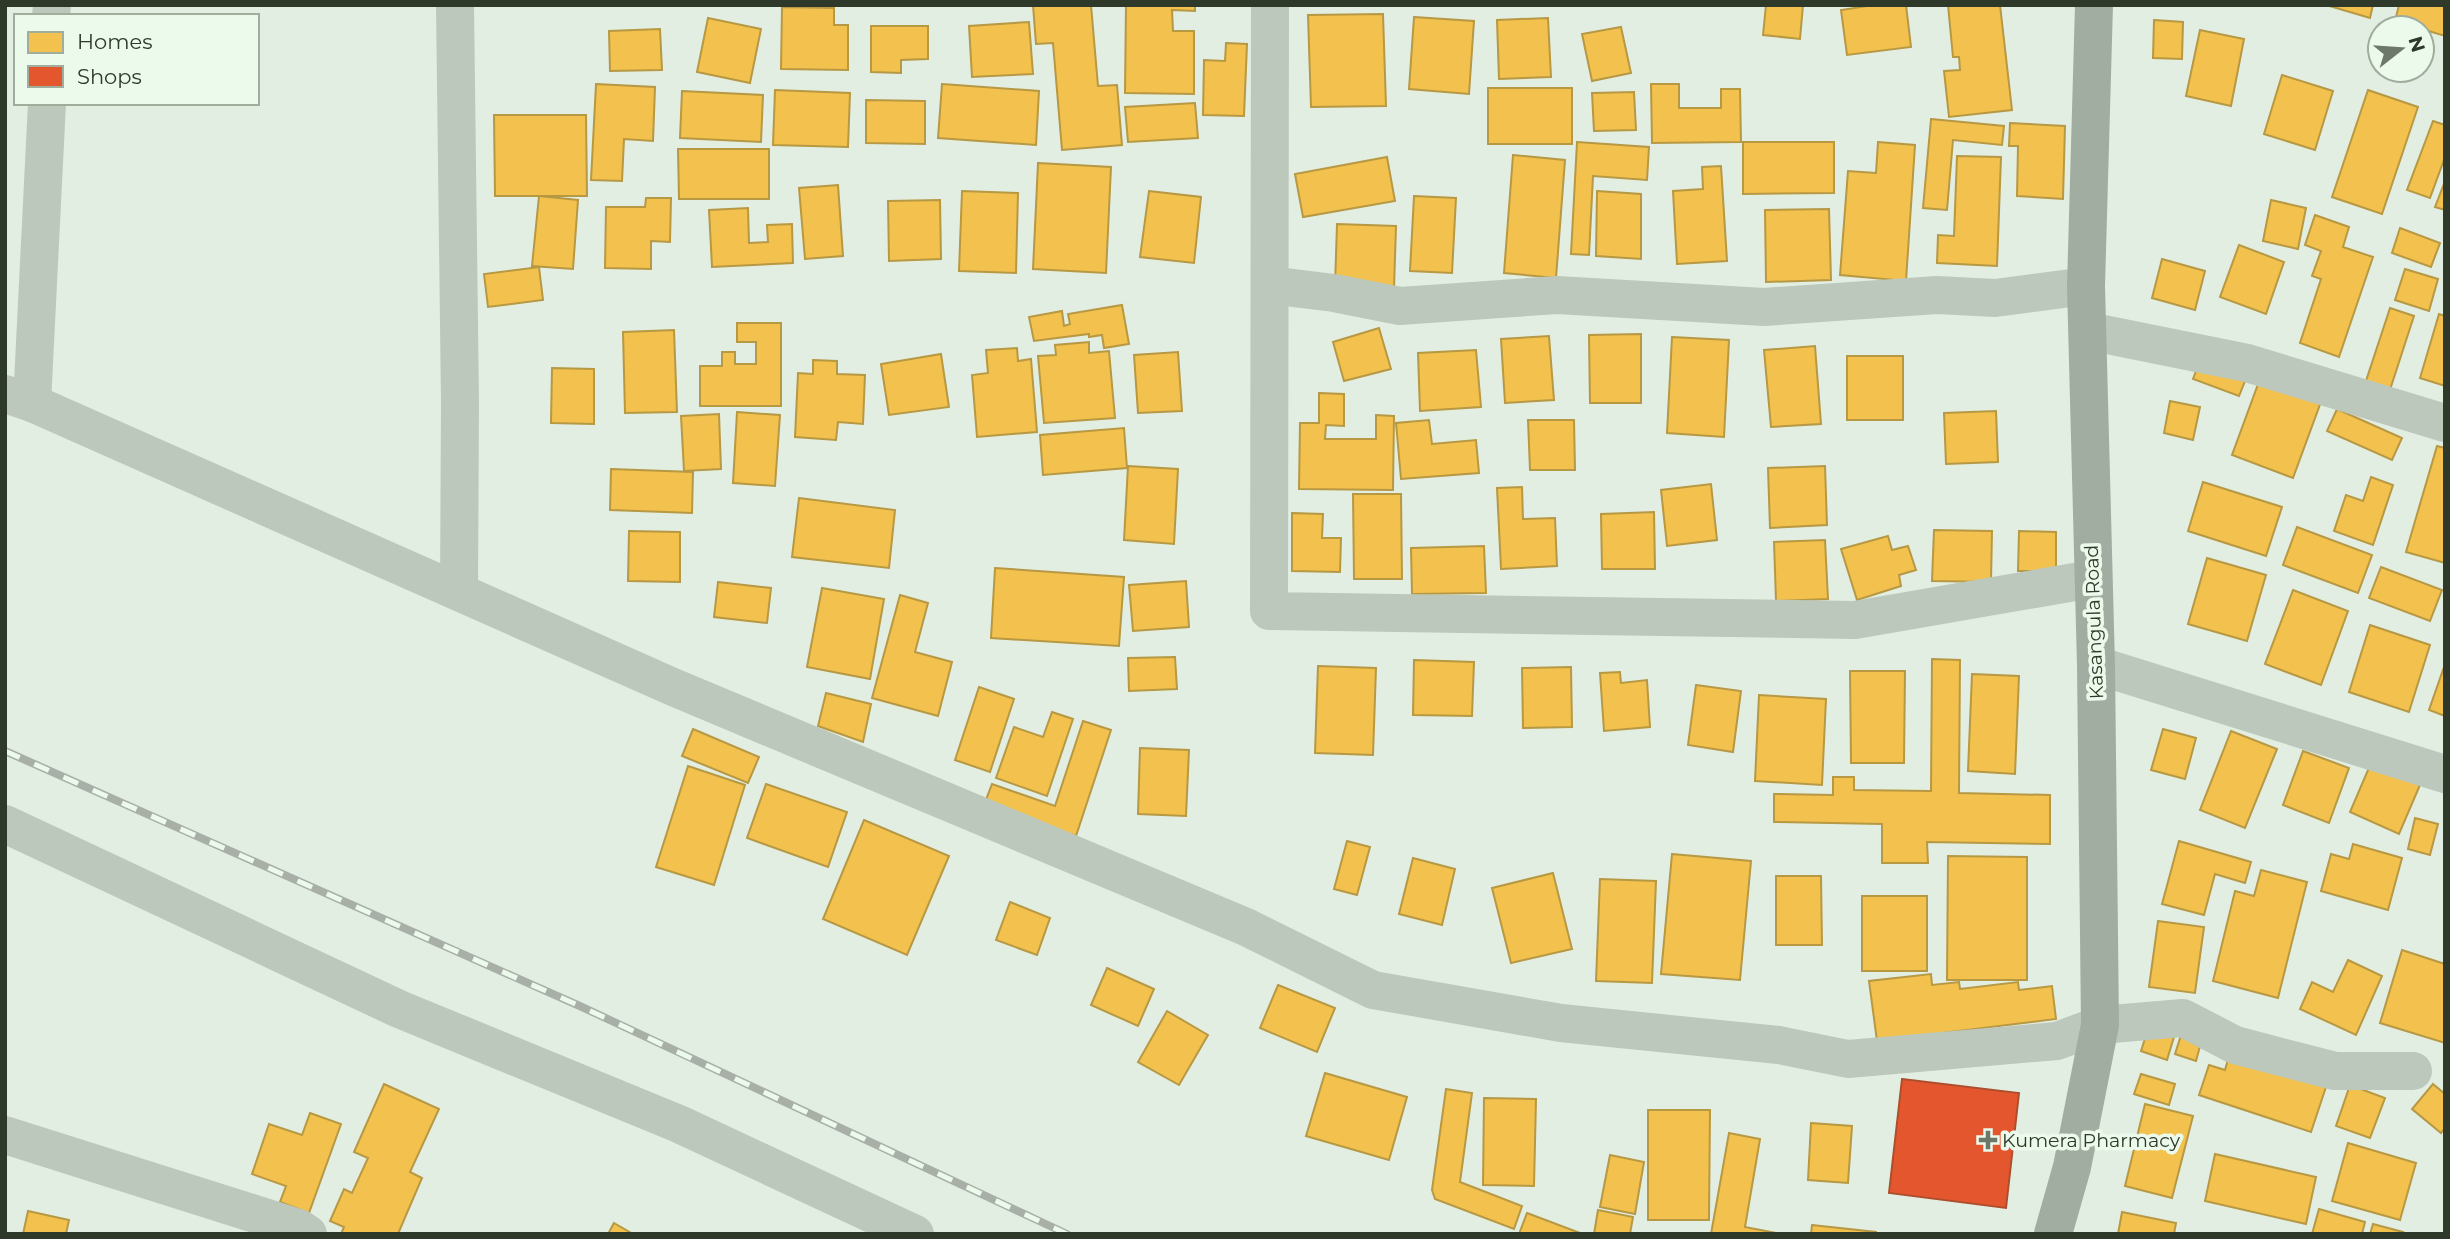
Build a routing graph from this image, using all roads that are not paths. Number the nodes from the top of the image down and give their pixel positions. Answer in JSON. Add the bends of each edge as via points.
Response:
{"nodes":[{"id":1,"x":455,"y":5,"type":"edge"},
{"id":2,"x":1270,"y":5,"type":"edge"},
{"id":3,"x":2094,"y":5,"type":"edge"},
{"id":4,"x":47,"y":105,"type":"edge"},
{"id":5,"x":1270,"y":285,"type":"junction"},
{"id":6,"x":2086,"y":286,"type":"junction"},
{"id":7,"x":2088,"y":331,"type":"junction"},
{"id":8,"x":19,"y":399,"type":"edge"},
{"id":9,"x":2445,"y":423,"type":"edge"},
{"id":10,"x":2092,"y":579,"type":"junction"},
{"id":11,"x":459,"y":592,"type":"junction"},
{"id":12,"x":2096,"y":665,"type":"junction"},
{"id":13,"x":2445,"y":774,"type":"edge"},
{"id":14,"x":5,"y":824,"type":"edge"},
{"id":15,"x":2100,"y":1025,"type":"junction"},
{"id":16,"x":2413,"y":1071,"type":"dead end"},
{"id":17,"x":5,"y":1135,"type":"edge"},
{"id":18,"x":307,"y":1234,"type":"edge"},
{"id":19,"x":915,"y":1234,"type":"edge"},
{"id":20,"x":2053,"y":1234,"type":"edge"}],
"edges":[{"from":1,"to":11,"type":"street"},
{"from":2,"to":5,"type":"street"},
{"from":3,"to":6,"type":"main road","name":"Kasangula Road"},
{"from":4,"to":8,"type":"street"},
{"from":5,"to":6,"type":"street","via":[[1399,306],[1557,295],[1763,307],[1937,295],[1995,298]]},
{"from":5,"to":10,"type":"street","via":[[1269,611],[1855,620]]},
{"from":6,"to":7,"type":"main road","name":"Kasangula Road"},
{"from":7,"to":9,"type":"street","via":[[2247,363]]},
{"from":7,"to":10,"type":"main road","name":"Kasangula Road"},
{"from":8,"to":11,"type":"street"},
{"from":10,"to":12,"type":"main road","name":"Kasangula Road"},
{"from":11,"to":15,"type":"street","via":[[673,687],[1246,927],[1373,990],[1561,1023],[1779,1045],[1848,1059],[2057,1041]]},
{"from":12,"to":13,"type":"street"},
{"from":12,"to":15,"type":"main road","name":"Kasangula Road"},
{"from":14,"to":19,"type":"street","via":[[400,1009],[680,1124]]},
{"from":15,"to":16,"type":"street","via":[[2183,1018],[2235,1045],[2335,1070]]},
{"from":15,"to":20,"type":"main road","name":"Kasangula Road","via":[[2072,1167]]},
{"from":17,"to":18,"type":"street"}]}
